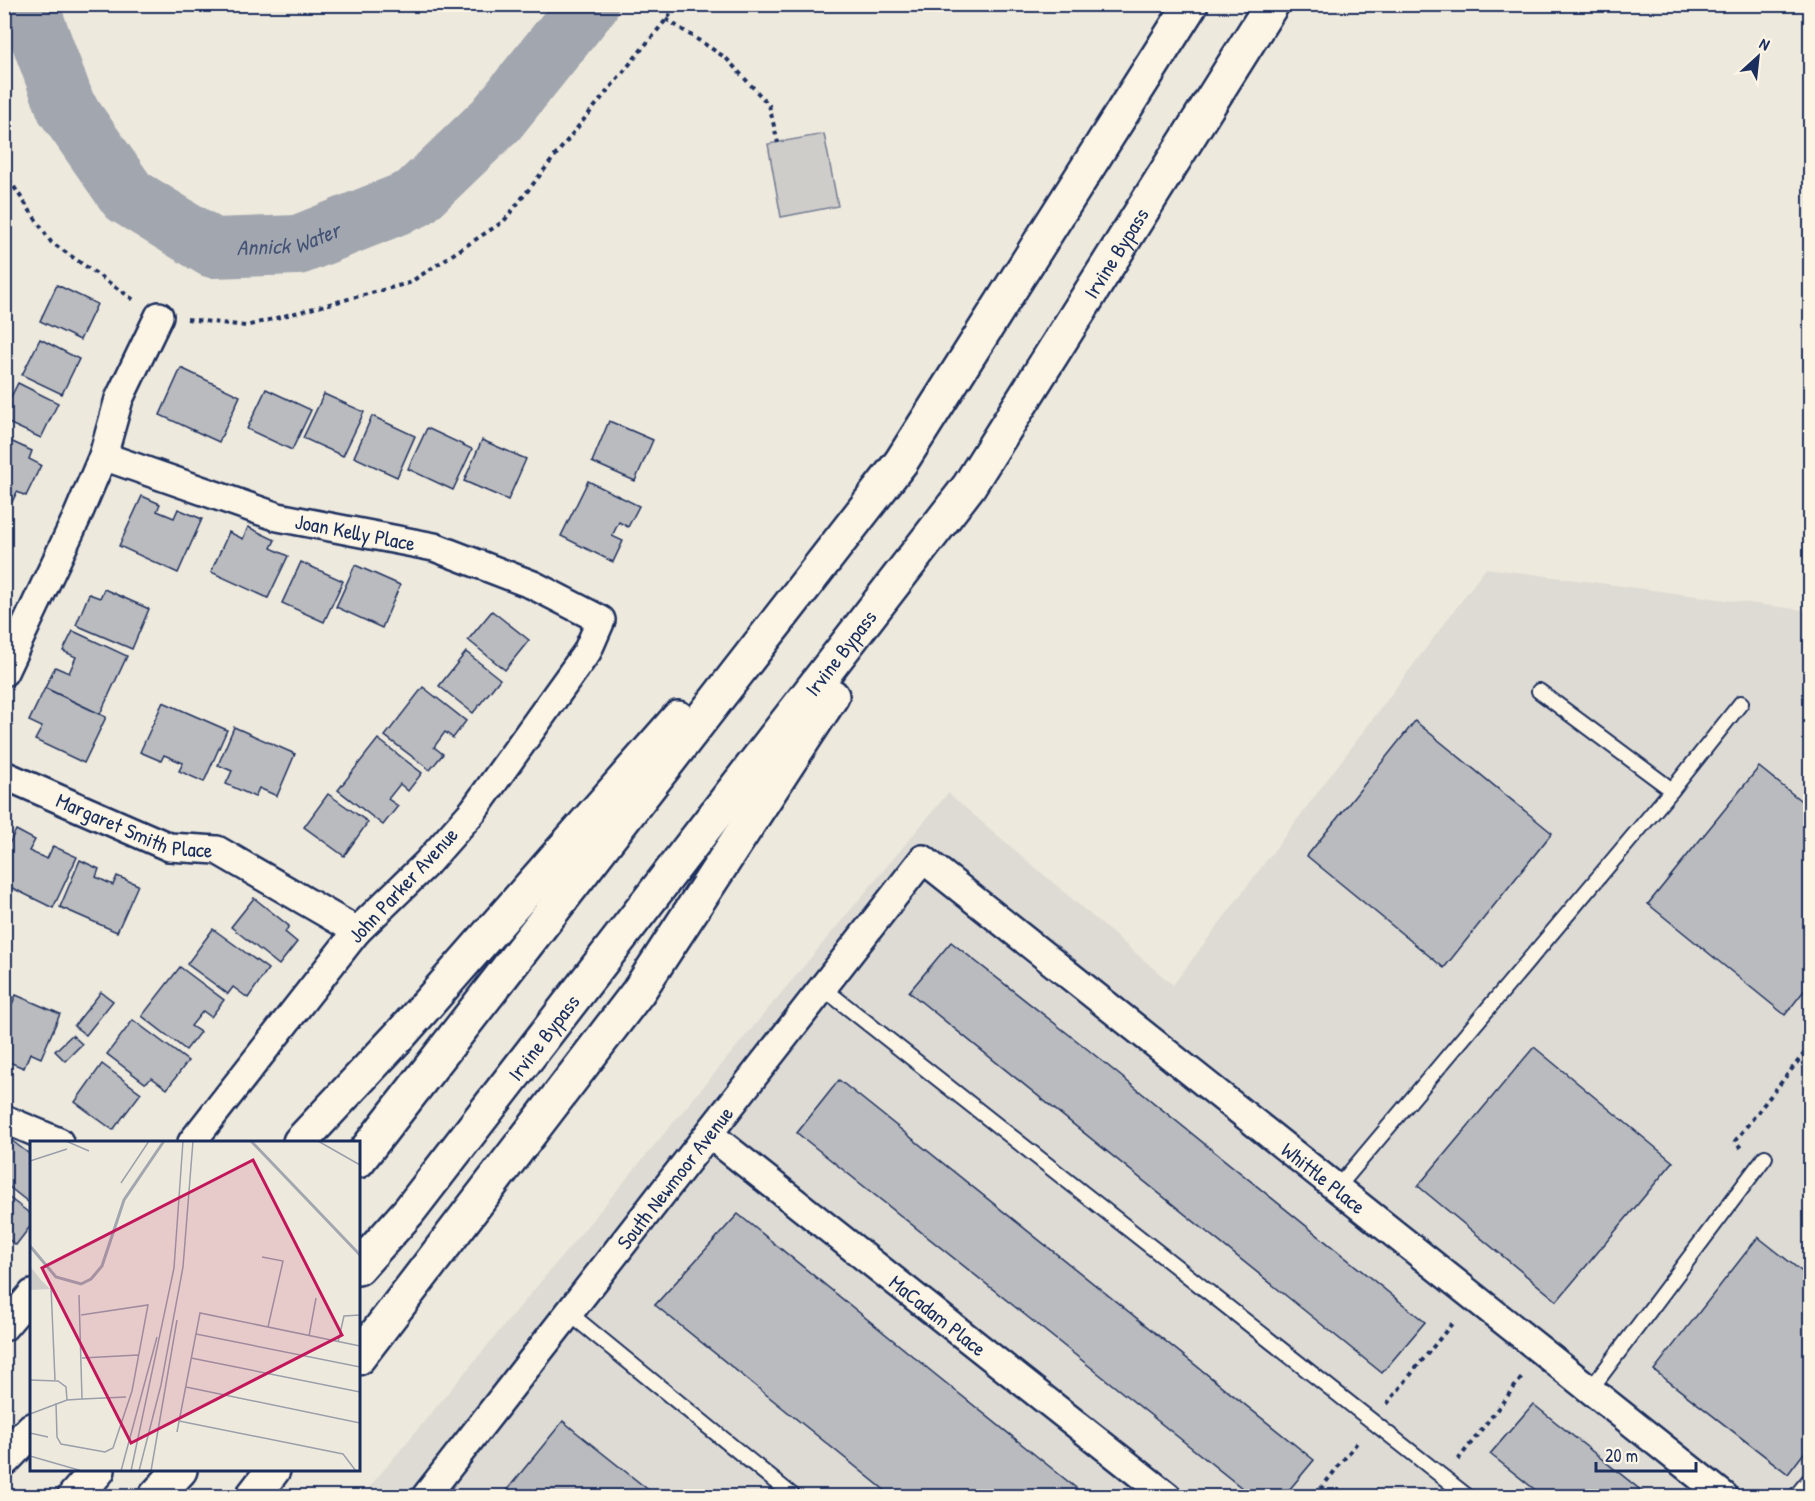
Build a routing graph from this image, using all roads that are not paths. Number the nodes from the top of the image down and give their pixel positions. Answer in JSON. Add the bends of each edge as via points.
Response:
{"nodes":[{"id":1,"x":1191,"y":4,"type":"edge"},
{"id":2,"x":1272,"y":4,"type":"edge"},
{"id":3,"x":159,"y":316,"type":"road end"},
{"id":4,"x":103,"y":456,"type":"junction"},
{"id":5,"x":902,"y":462,"type":"junction"},
{"id":6,"x":969,"y":486,"type":"junction"},
{"id":7,"x":601,"y":620,"type":"joint"},
{"id":8,"x":4,"y":672,"type":"edge"},
{"id":9,"x":1539,"y":691,"type":"dead end"},
{"id":10,"x":1741,"y":703,"type":"dead end"},
{"id":11,"x":4,"y":775,"type":"edge"},
{"id":12,"x":1672,"y":790,"type":"junction"},
{"id":13,"x":923,"y":859,"type":"joint"},
{"id":14,"x":357,"y":931,"type":"junction"},
{"id":15,"x":823,"y":988,"type":"junction"},
{"id":16,"x":4,"y":1119,"type":"edge"},
{"id":17,"x":709,"y":1134,"type":"junction"},
{"id":18,"x":54,"y":1141,"type":"edge"},
{"id":19,"x":194,"y":1141,"type":"edge"},
{"id":20,"x":302,"y":1141,"type":"edge"},
{"id":21,"x":360,"y":1158,"type":"edge"},
{"id":22,"x":1761,"y":1162,"type":"road end"},
{"id":23,"x":1337,"y":1188,"type":"junction"},
{"id":24,"x":360,"y":1266,"type":"edge"},
{"id":25,"x":30,"y":1296,"type":"edge"},
{"id":26,"x":569,"y":1313,"type":"junction"},
{"id":27,"x":4,"y":1327,"type":"edge"},
{"id":28,"x":360,"y":1355,"type":"edge"},
{"id":29,"x":1590,"y":1390,"type":"junction"},
{"id":30,"x":30,"y":1432,"type":"edge"},
{"id":31,"x":4,"y":1459,"type":"edge"},
{"id":32,"x":97,"y":1471,"type":"edge"},
{"id":33,"x":179,"y":1471,"type":"edge"},
{"id":34,"x":272,"y":1471,"type":"edge"},
{"id":35,"x":1810,"y":1479,"type":"edge"},
{"id":36,"x":75,"y":1497,"type":"edge"},
{"id":37,"x":156,"y":1497,"type":"edge"},
{"id":38,"x":253,"y":1497,"type":"edge"},
{"id":39,"x":426,"y":1497,"type":"edge"},
{"id":40,"x":793,"y":1497,"type":"edge"},
{"id":41,"x":1167,"y":1497,"type":"edge"},
{"id":42,"x":1467,"y":1497,"type":"edge"},
{"id":43,"x":1724,"y":1497,"type":"edge"},
{"id":44,"x":1796,"y":1497,"type":"edge"}],
"edges":[{"from":1,"to":5,"type":"highway"},
{"from":2,"to":6,"type":"highway","name":"Irvine Bypass"},
{"from":3,"to":4,"type":"street","via":[[119,399]]},
{"from":4,"to":7,"type":"street","name":"Joan Kelly Place","via":[[278,517],[434,547],[533,585]]},
{"from":4,"to":8,"type":"street"},
{"from":5,"to":20,"type":"highway","via":[[402,1033]]},
{"from":5,"to":21,"type":"highway"},
{"from":6,"to":24,"type":"highway","name":"Irvine Bypass","via":[[409,1211]]},
{"from":6,"to":28,"type":"highway","via":[[638,992]]},
{"from":7,"to":14,"type":"street","name":"John Parker Avenue","via":[[587,652],[473,811]]},
{"from":9,"to":12,"type":"lane"},
{"from":10,"to":12,"type":"lane"},
{"from":11,"to":14,"type":"street","name":"Margaret Smith Place","via":[[169,847],[216,850]]},
{"from":12,"to":23,"type":"lane"},
{"from":13,"to":15,"type":"street","name":"South Newmoor Avenue"},
{"from":13,"to":23,"type":"street","name":"Whittle Place"},
{"from":14,"to":19,"type":"street","name":"John Parker Avenue"},
{"from":15,"to":17,"type":"street","name":"South Newmoor Avenue"},
{"from":15,"to":42,"type":"lane"},
{"from":16,"to":18,"type":"street"},
{"from":17,"to":26,"type":"street","name":"South Newmoor Avenue"},
{"from":17,"to":41,"type":"street","name":"MaCadam Place"},
{"from":22,"to":29,"type":"lane"},
{"from":23,"to":29,"type":"street","name":"Whittle Place"},
{"from":25,"to":27,"type":"street"},
{"from":26,"to":39,"type":"street","name":"South Newmoor Avenue"},
{"from":26,"to":40,"type":"lane"},
{"from":29,"to":43,"type":"street","name":"Whittle Place"},
{"from":30,"to":31,"type":"highway"},
{"from":32,"to":36,"type":"highway"},
{"from":33,"to":37,"type":"highway"},
{"from":34,"to":38,"type":"highway"},
{"from":35,"to":44,"type":"lane"}]}
